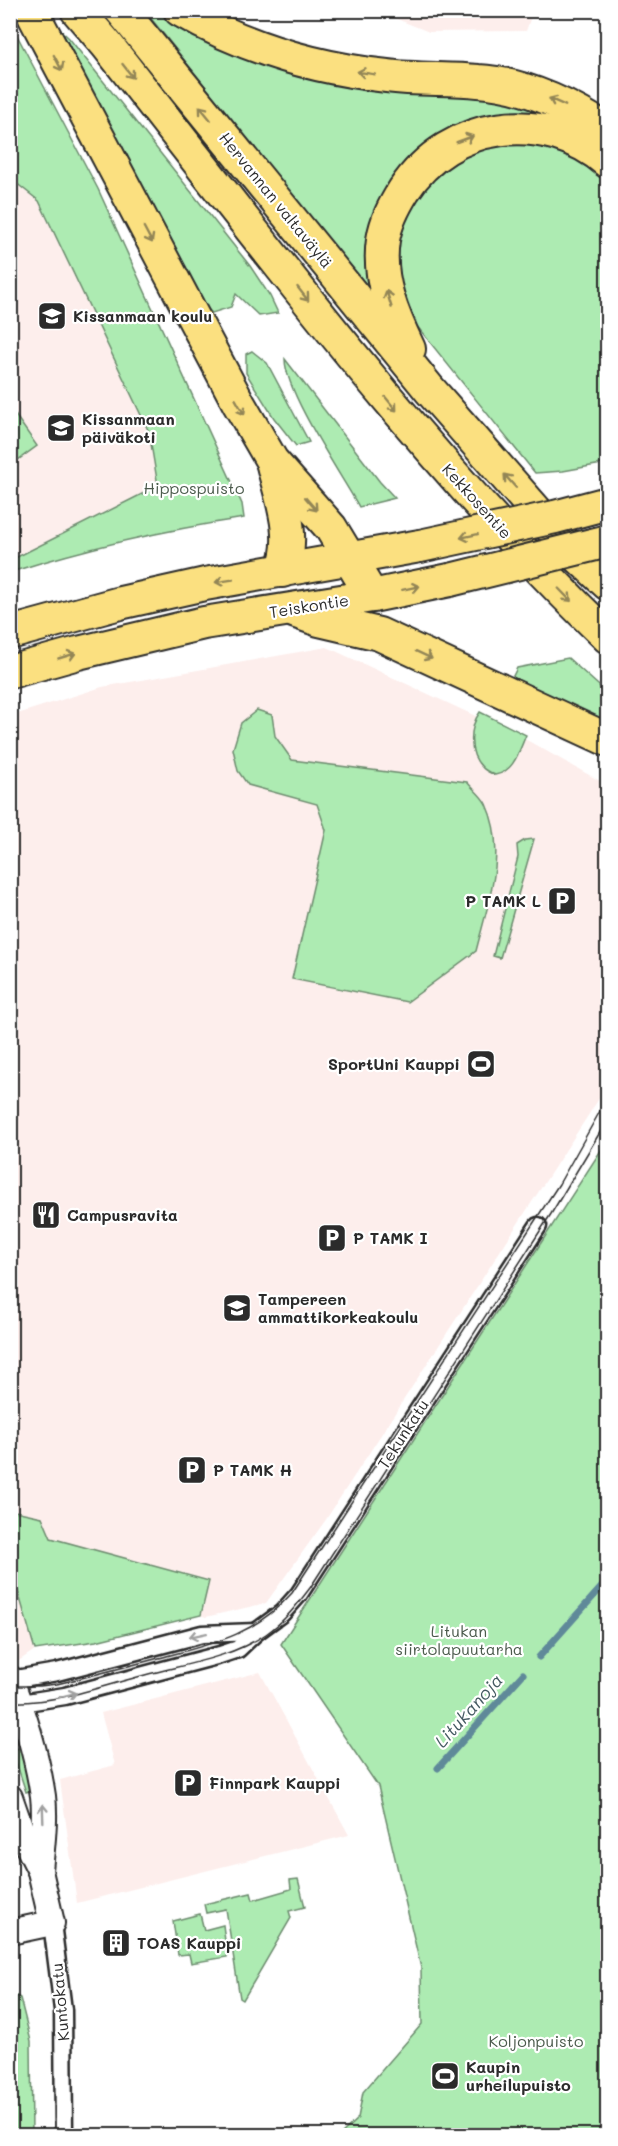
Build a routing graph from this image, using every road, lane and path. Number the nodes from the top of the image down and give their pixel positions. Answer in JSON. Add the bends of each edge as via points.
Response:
{"nodes":[{"id":1,"x":31,"y":10,"type":"edge"},
{"id":2,"x":77,"y":10,"type":"edge"},
{"id":3,"x":121,"y":10,"type":"edge"},
{"id":4,"x":180,"y":10,"type":"edge"},
{"id":5,"x":608,"y":131,"type":"edge"},
{"id":6,"x":608,"y":162,"type":"edge"},
{"id":7,"x":430,"y":390,"type":"junction"},
{"id":8,"x":272,"y":461,"type":"junction"},
{"id":9,"x":608,"y":502,"type":"edge"},
{"id":10,"x":608,"y":541,"type":"edge"},
{"id":11,"x":414,"y":547,"type":"junction"},
{"id":12,"x":351,"y":559,"type":"junction"},
{"id":13,"x":282,"y":571,"type":"junction"},
{"id":14,"x":608,"y":584,"type":"edge"},
{"id":15,"x":372,"y":596,"type":"junction"},
{"id":16,"x":289,"y":610,"type":"junction"},
{"id":17,"x":10,"y":633,"type":"edge"},
{"id":18,"x":379,"y":634,"type":"junction"},
{"id":19,"x":608,"y":637,"type":"edge"},
{"id":20,"x":10,"y":672,"type":"edge"},
{"id":21,"x":608,"y":740,"type":"edge"},
{"id":22,"x":538,"y":1226,"type":"dead end"},
{"id":23,"x":256,"y":1632,"type":"junction"},
{"id":24,"x":12,"y":1688,"type":"edge"},
{"id":25,"x":10,"y":1797,"type":"edge"},
{"id":26,"x":40,"y":1871,"type":"junction"},
{"id":27,"x":52,"y":1923,"type":"junction"},
{"id":28,"x":10,"y":1932,"type":"edge"},
{"id":29,"x":64,"y":2136,"type":"edge"}],
"edges":[{"from":1,"to":8,"type":"highway","one_way":true,"via":[[152,243]]},
{"from":2,"to":19,"type":"highway","name":"Kekkosentie","one_way":true,"via":[[399,414],[566,597]]},
{"from":7,"to":3,"type":"highway","name":"Hervannan valtaväylä","one_way":true},
{"from":5,"to":4,"type":"highway","one_way":true,"via":[[584,115],[530,91],[480,81],[388,76],[322,65],[255,46]]},
{"from":7,"to":6,"type":"highway","one_way":true,"via":[[397,325],[383,266],[388,218],[411,180],[456,142],[515,128],[577,141]]},
{"from":14,"to":7,"type":"highway","one_way":true,"via":[[566,545]]},
{"from":8,"to":12,"type":"highway","one_way":true,"via":[[331,528]]},
{"from":8,"to":13,"type":"highway","via":[[288,528]]},
{"from":9,"to":11,"type":"highway","one_way":true,"bridge":true},
{"from":15,"to":10,"type":"highway","name":"Teiskontie","one_way":true,"bridge":true},
{"from":11,"to":12,"type":"highway"},
{"from":11,"to":15,"type":"highway","via":[[393,557],[375,581]]},
{"from":12,"to":13,"type":"highway"},
{"from":12,"to":15,"type":"highway"},
{"from":13,"to":17,"type":"highway","one_way":true,"via":[[205,584]]},
{"from":15,"to":16,"type":"highway","name":"Teiskontie"},
{"from":15,"to":18,"type":"highway","via":[[371,611]]},
{"from":16,"to":18,"type":"highway"},
{"from":20,"to":16,"type":"highway","name":"Teiskontie","one_way":true,"via":[[204,623]]},
{"from":18,"to":21,"type":"highway","one_way":true},
{"from":22,"to":23,"type":"street","name":"Tekunkatu","via":[[299,1594]]},
{"from":23,"to":24,"type":"street","one_way":true,"via":[[202,1634],[57,1672]]},
{"from":24,"to":23,"type":"street","name":"Tekunkatu","one_way":true,"via":[[64,1696],[220,1655],[238,1648]]},
{"from":26,"to":24,"type":"street","name":"Kuntokatu","one_way":true,"via":[[43,1797],[28,1730]]},
{"from":25,"to":26,"type":"street","name":"Kuntokatu"},
{"from":26,"to":27,"type":"street","name":"Kuntokatu"},
{"from":27,"to":28,"type":"street"},
{"from":27,"to":29,"type":"street","name":"Kuntokatu","via":[[63,2010]]}]}
